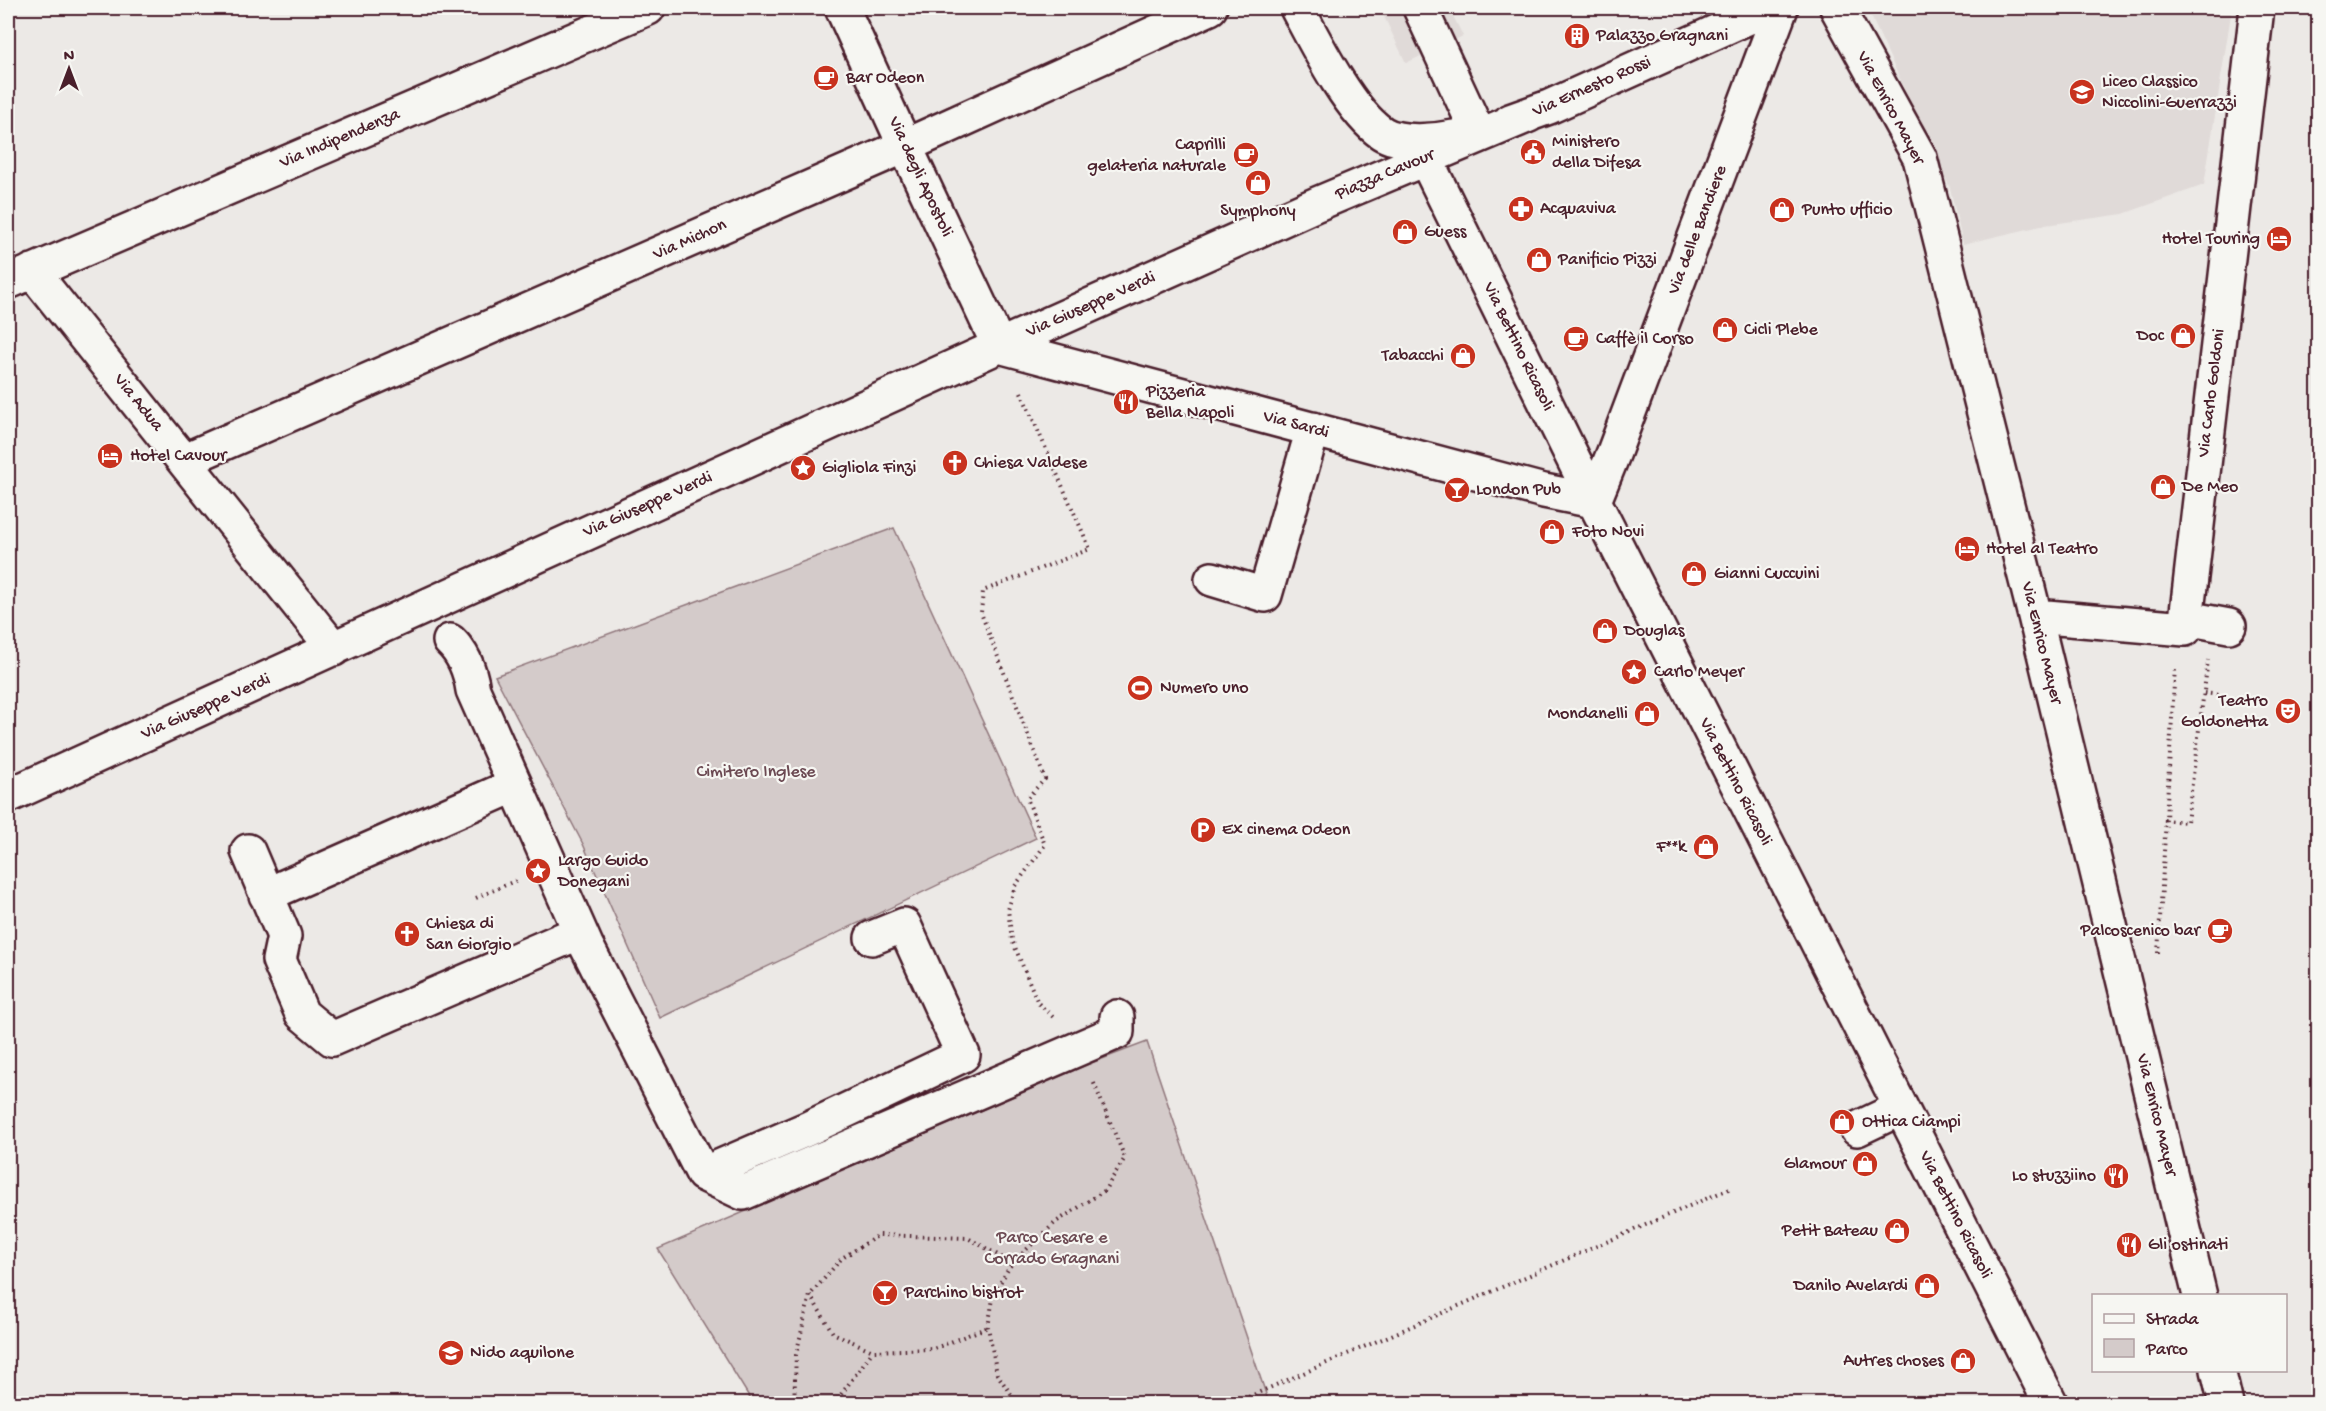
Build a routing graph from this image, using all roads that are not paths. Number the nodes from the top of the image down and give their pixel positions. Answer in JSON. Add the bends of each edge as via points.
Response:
{"nodes":[{"id":1,"x":648,"y":8,"type":"edge"},
{"id":2,"x":842,"y":8,"type":"edge"},
{"id":3,"x":1297,"y":8,"type":"edge"},
{"id":4,"x":1420,"y":8,"type":"edge"},
{"id":5,"x":1769,"y":8,"type":"edge"},
{"id":6,"x":1781,"y":8,"type":"edge"},
{"id":7,"x":1837,"y":8,"type":"edge"},
{"id":8,"x":2257,"y":8,"type":"edge"},
{"id":9,"x":1202,"y":11,"type":"edge"},
{"id":10,"x":1478,"y":133,"type":"junction"},
{"id":11,"x":905,"y":146,"type":"junction"},
{"id":12,"x":1425,"y":158,"type":"junction"},
{"id":13,"x":1291,"y":216,"type":"joint"},
{"id":14,"x":20,"y":277,"type":"edge"},
{"id":15,"x":999,"y":346,"type":"junction"},
{"id":16,"x":1312,"y":429,"type":"junction"},
{"id":17,"x":185,"y":460,"type":"junction"},
{"id":18,"x":1594,"y":501,"type":"junction"},
{"id":19,"x":1212,"y":579,"type":"dead end"},
{"id":20,"x":431,"y":603,"type":"junction"},
{"id":21,"x":2035,"y":616,"type":"junction"},
{"id":22,"x":2185,"y":624,"type":"junction"},
{"id":23,"x":2229,"y":626,"type":"dead end"},
{"id":24,"x":334,"y":650,"type":"junction"},
{"id":25,"x":515,"y":785,"type":"junction"},
{"id":26,"x":8,"y":796,"type":"edge"},
{"id":27,"x":248,"y":851,"type":"dead end"},
{"id":28,"x":267,"y":895,"type":"junction"},
{"id":29,"x":580,"y":932,"type":"junction"},
{"id":30,"x":872,"y":938,"type":"dead end"},
{"id":31,"x":1117,"y":1017,"type":"dead end"},
{"id":32,"x":1901,"y":1108,"type":"junction"},
{"id":33,"x":1857,"y":1129,"type":"dead end"},
{"id":34,"x":703,"y":1174,"type":"junction"},
{"id":35,"x":2200,"y":1294,"type":"edge"},
{"id":36,"x":2218,"y":1372,"type":"edge"},
{"id":37,"x":2051,"y":1404,"type":"edge"},
{"id":38,"x":2226,"y":1404,"type":"edge"}],
"edges":[{"from":1,"to":14,"type":"street","name":"Via Indipendenza"},
{"from":2,"to":11,"type":"street","name":"Via degli Apostoli"},
{"from":3,"to":10,"type":"street","name":"Piazza Cavour","via":[[1323,59],[1359,110],[1383,134],[1423,139]]},
{"from":4,"to":10,"type":"street"},
{"from":5,"to":10,"type":"street","name":"Via Ernesto Rossi","via":[[1529,115]]},
{"from":6,"to":18,"type":"street","name":"Via delle Bandiere"},
{"from":7,"to":21,"type":"street","name":"Via Enrico Mayer","via":[[1920,158]]},
{"from":8,"to":22,"type":"street","name":"Via Carlo Goldoni"},
{"from":9,"to":11,"type":"street","name":"Via Michon"},
{"from":10,"to":12,"type":"street","name":"Piazza Cavour"},
{"from":11,"to":15,"type":"street","name":"Via degli Apostoli"},
{"from":11,"to":17,"type":"street","name":"Via Michon"},
{"from":12,"to":13,"type":"street","name":"Piazza Cavour"},
{"from":12,"to":18,"type":"street","name":"Via Bettino Ricasoli"},
{"from":13,"to":15,"type":"street","name":"Via Giuseppe Verdi"},
{"from":14,"to":17,"type":"street","name":"Via Adua"},
{"from":15,"to":16,"type":"street","name":"Via Sardi"},
{"from":15,"to":20,"type":"street","name":"Via Giuseppe Verdi"},
{"from":16,"to":18,"type":"street","name":"Via Sardi"},
{"from":16,"to":19,"type":"street","via":[[1265,595]]},
{"from":17,"to":24,"type":"street","name":"Via Adua"},
{"from":18,"to":32,"type":"street","name":"Via Bettino Ricasoli"},
{"from":20,"to":24,"type":"street","name":"Via Giuseppe Verdi"},
{"from":20,"to":25,"type":"street","via":[[450,641],[460,651]]},
{"from":21,"to":22,"type":"street"},
{"from":21,"to":35,"type":"street","name":"Via Enrico Mayer"},
{"from":22,"to":23,"type":"street"},
{"from":24,"to":26,"type":"street","name":"Via Giuseppe Verdi"},
{"from":25,"to":28,"type":"street"},
{"from":25,"to":29,"type":"street"},
{"from":27,"to":28,"type":"street"},
{"from":28,"to":29,"type":"street","via":[[284,936],[279,960],[302,1014],[332,1039]]},
{"from":29,"to":34,"type":"street"},
{"from":30,"to":34,"type":"street","via":[[904,925],[963,1054]]},
{"from":31,"to":34,"type":"street","via":[[1117,1032],[743,1193]]},
{"from":32,"to":33,"type":"street"},
{"from":32,"to":37,"type":"street","name":"Via Bettino Ricasoli"},
{"from":36,"to":38,"type":"street"}]}
